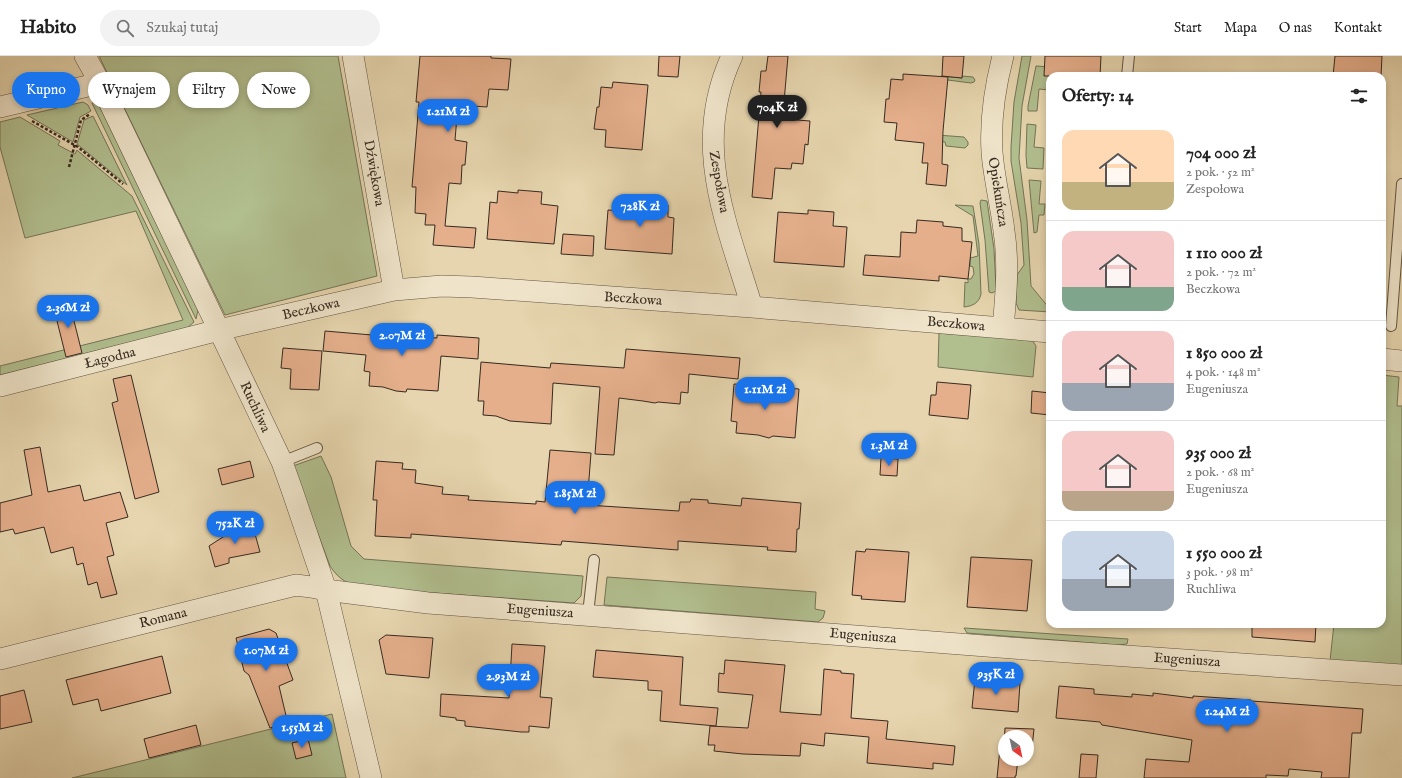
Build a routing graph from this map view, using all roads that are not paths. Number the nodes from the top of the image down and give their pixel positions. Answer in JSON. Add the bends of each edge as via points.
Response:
{"nodes":[{"id":1,"x":85,"y":56,"type":"edge"},
{"id":2,"x":354,"y":56,"type":"edge"},
{"id":3,"x":732,"y":56,"type":"edge"},
{"id":4,"x":1003,"y":56,"type":"edge"},
{"id":5,"x":1129,"y":56,"type":"edge"},
{"id":6,"x":94,"y":72,"type":"edge"},
{"id":7,"x":1127,"y":72,"type":"edge"},
{"id":8,"x":88,"y":86,"type":"edge"},
{"id":9,"x":0,"y":107,"type":"edge"},
{"id":10,"x":112,"y":108,"type":"edge"},
{"id":11,"x":1402,"y":184,"type":"edge"},
{"id":12,"x":394,"y":290,"type":"junction"},
{"id":13,"x":752,"y":308,"type":"junction"},
{"id":14,"x":1391,"y":326,"type":"dead end"},
{"id":15,"x":1002,"y":328,"type":"junction"},
{"id":16,"x":219,"y":330,"type":"junction"},
{"id":17,"x":1046,"y":332,"type":"edge"},
{"id":18,"x":1386,"y":359,"type":"edge"},
{"id":19,"x":1402,"y":361,"type":"edge"},
{"id":20,"x":0,"y":386,"type":"edge"},
{"id":21,"x":317,"y":448,"type":"dead end"},
{"id":22,"x":282,"y":462,"type":"junction"},
{"id":23,"x":594,"y":560,"type":"dead end"},
{"id":24,"x":326,"y":590,"type":"junction"},
{"id":25,"x":588,"y":614,"type":"junction"},
{"id":26,"x":0,"y":659,"type":"edge"},
{"id":27,"x":1402,"y":675,"type":"edge"},
{"id":28,"x":371,"y":778,"type":"edge"}],
"edges":[{"from":1,"to":6,"type":"street","name":"Ruchliwa"},
{"from":2,"to":12,"type":"street","name":"Dźwiękowa"},
{"from":3,"to":13,"type":"street","name":"Zespołowa","via":[[721,80],[714,110],[712,139],[715,177],[720,203]]},
{"from":4,"to":15,"type":"street","name":"Opiekuńcza","via":[[996,88],[992,134],[996,189],[1004,231],[1007,292]]},
{"from":5,"to":7,"type":"lane"},
{"from":8,"to":9,"type":"street"},
{"from":10,"to":16,"type":"street","name":"Ruchliwa"},
{"from":11,"to":14,"type":"lane"},
{"from":12,"to":13,"type":"street","name":"Beczkowa","via":[[442,286],[472,287]]},
{"from":12,"to":16,"type":"street","name":"Beczkowa"},
{"from":13,"to":15,"type":"street","name":"Beczkowa"},
{"from":15,"to":17,"type":"street","name":"Beczkowa"},
{"from":16,"to":20,"type":"street","name":"Łagodna"},
{"from":16,"to":22,"type":"street","name":"Ruchliwa"},
{"from":18,"to":19,"type":"street"},
{"from":21,"to":22,"type":"lane"},
{"from":22,"to":24,"type":"street","name":"Ruchliwa"},
{"from":23,"to":25,"type":"lane"},
{"from":24,"to":25,"type":"street","name":"Eugeniusza","via":[[428,603]]},
{"from":24,"to":26,"type":"street","name":"Romana","via":[[296,585]]},
{"from":24,"to":28,"type":"street","name":"Ruchliwa"},
{"from":25,"to":27,"type":"street","name":"Eugeniusza","via":[[1033,650]]}]}
